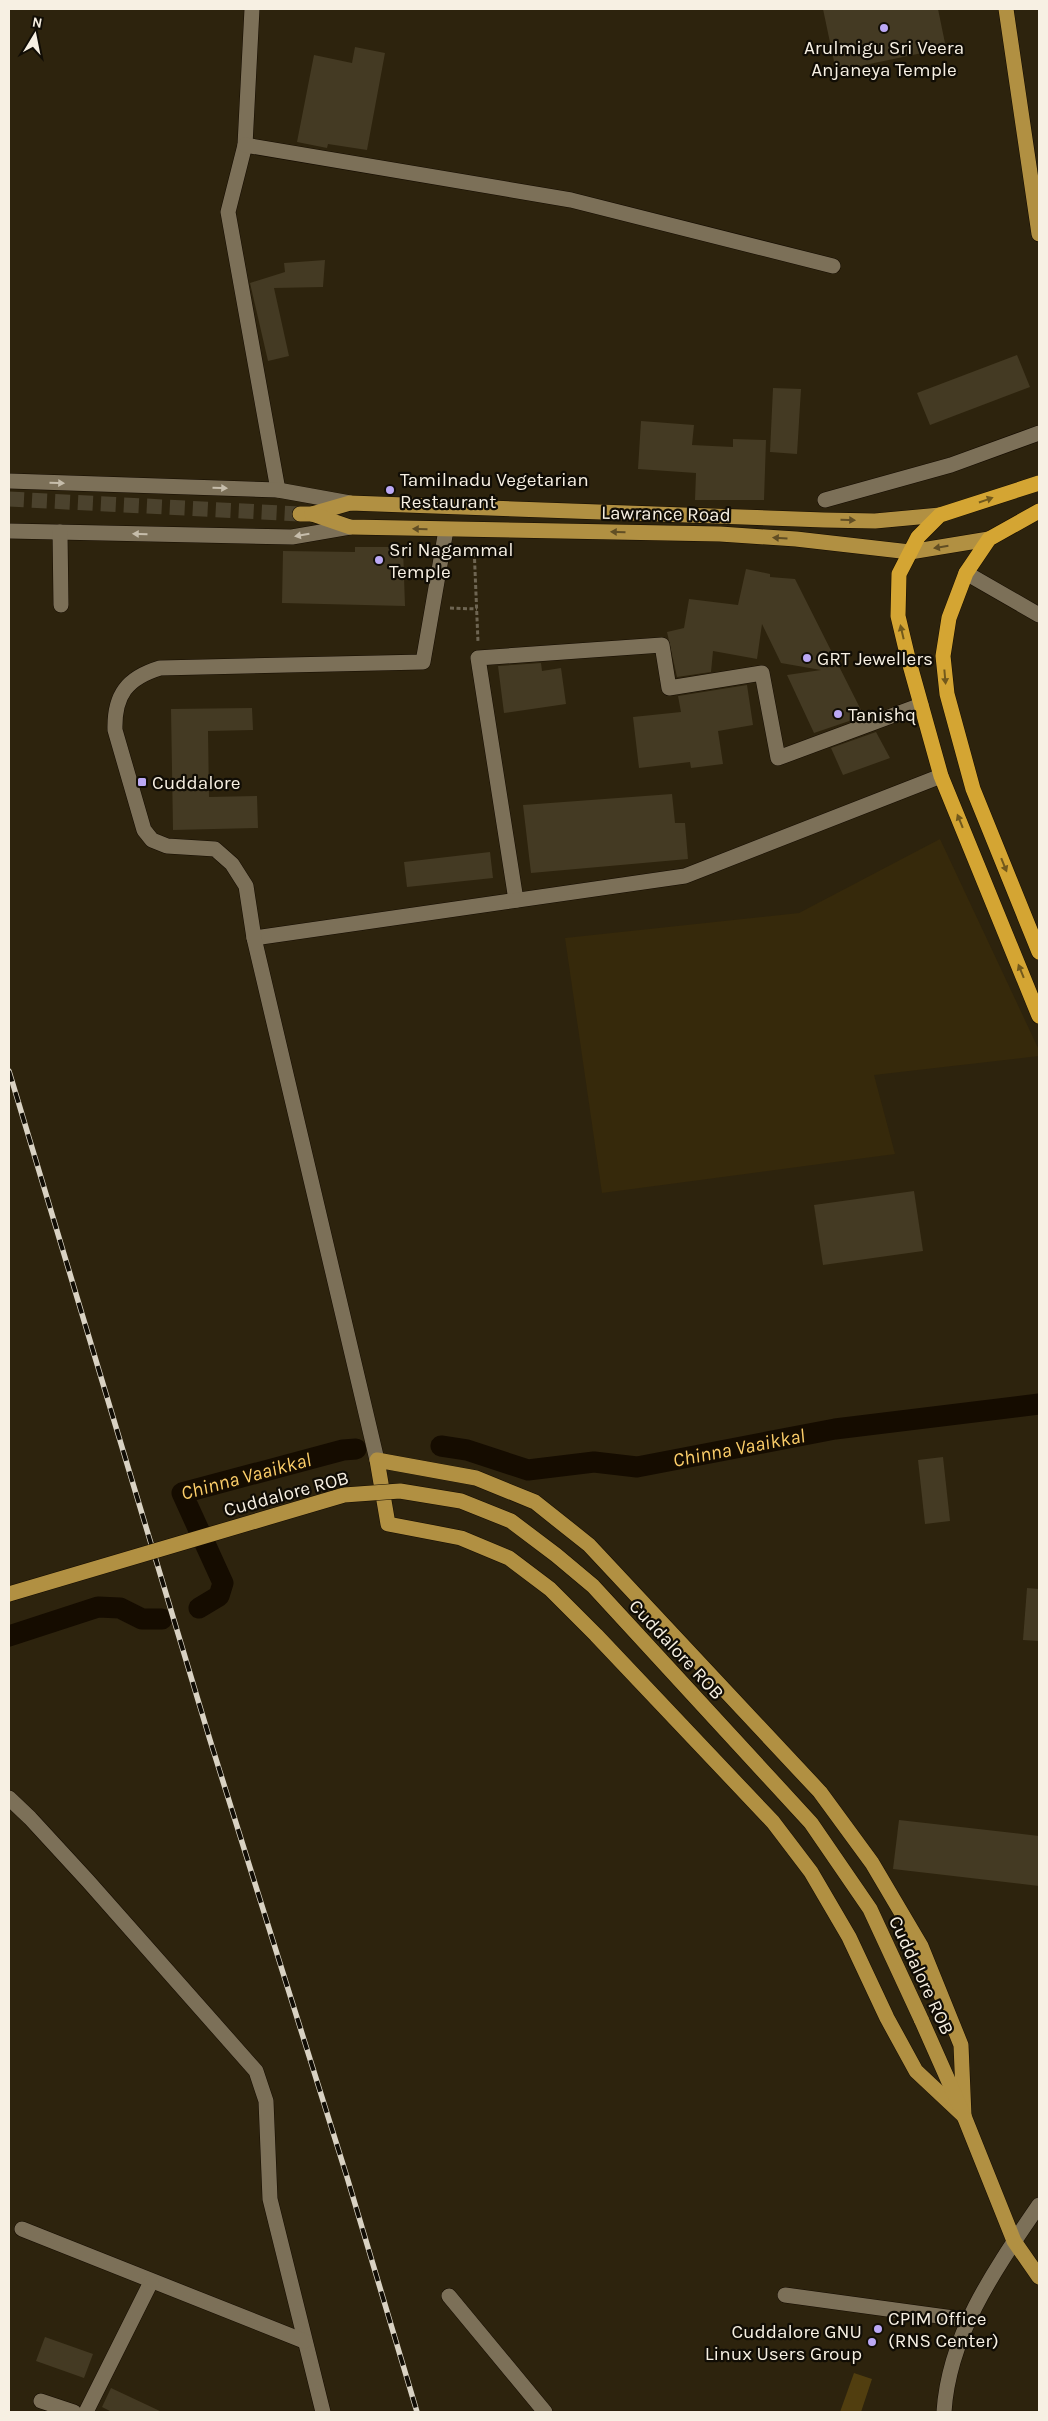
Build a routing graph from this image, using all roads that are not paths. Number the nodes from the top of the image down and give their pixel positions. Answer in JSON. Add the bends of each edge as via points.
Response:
{"nodes":[{"id":1,"x":252,"y":9,"type":"edge"},
{"id":2,"x":1006,"y":9,"type":"edge"},
{"id":3,"x":245,"y":145,"type":"junction"},
{"id":4,"x":1039,"y":234,"type":"edge"},
{"id":5,"x":833,"y":266,"type":"dead end"},
{"id":6,"x":1039,"y":432,"type":"edge"},
{"id":7,"x":9,"y":481,"type":"edge"},
{"id":8,"x":1039,"y":483,"type":"edge"},
{"id":9,"x":278,"y":490,"type":"junction"},
{"id":10,"x":825,"y":500,"type":"dead end"},
{"id":11,"x":350,"y":503,"type":"junction"},
{"id":12,"x":1039,"y":511,"type":"edge"},
{"id":13,"x":940,"y":515,"type":"junction"},
{"id":14,"x":350,"y":527,"type":"junction"},
{"id":15,"x":446,"y":530,"type":"junction"},
{"id":16,"x":9,"y":531,"type":"edge"},
{"id":17,"x":60,"y":532,"type":"junction"},
{"id":18,"x":989,"y":539,"type":"junction"},
{"id":19,"x":910,"y":552,"type":"junction"},
{"id":20,"x":966,"y":573,"type":"junction"},
{"id":21,"x":61,"y":605,"type":"dead end"},
{"id":22,"x":1039,"y":615,"type":"edge"},
{"id":23,"x":921,"y":705,"type":"junction"},
{"id":24,"x":942,"y":776,"type":"junction"},
{"id":25,"x":516,"y":900,"type":"junction"},
{"id":26,"x":254,"y":938,"type":"junction"},
{"id":27,"x":1039,"y":952,"type":"edge"},
{"id":28,"x":1039,"y":1016,"type":"edge"},
{"id":29,"x":377,"y":1460,"type":"junction"},
{"id":30,"x":9,"y":1594,"type":"edge"},
{"id":31,"x":9,"y":1798,"type":"edge"},
{"id":32,"x":964,"y":2116,"type":"junction"},
{"id":33,"x":1039,"y":2205,"type":"edge"},
{"id":34,"x":22,"y":2229,"type":"dead end"},
{"id":35,"x":1014,"y":2242,"type":"junction"},
{"id":36,"x":1039,"y":2278,"type":"edge"},
{"id":37,"x":151,"y":2282,"type":"junction"},
{"id":38,"x":785,"y":2295,"type":"dead end"},
{"id":39,"x":449,"y":2296,"type":"dead end"},
{"id":40,"x":968,"y":2320,"type":"junction"},
{"id":41,"x":304,"y":2341,"type":"junction"},
{"id":42,"x":41,"y":2401,"type":"dead end"},
{"id":43,"x":74,"y":2412,"type":"edge"},
{"id":44,"x":86,"y":2412,"type":"edge"},
{"id":45,"x":323,"y":2412,"type":"edge"},
{"id":46,"x":545,"y":2412,"type":"edge"},
{"id":47,"x":944,"y":2412,"type":"edge"}],
"edges":[{"from":1,"to":3,"type":"street"},
{"from":2,"to":4,"type":"main road"},
{"from":3,"to":5,"type":"street","via":[[571,200]]},
{"from":3,"to":9,"type":"street","via":[[228,212]]},
{"from":6,"to":10,"type":"street","via":[[951,464]]},
{"from":7,"to":9,"type":"street","one_way":true},
{"from":13,"to":8,"type":"highway","one_way":true},
{"from":9,"to":11,"type":"street"},
{"from":11,"to":13,"type":"main road","name":"Lawrance Road","one_way":true,"via":[[875,521]]},
{"from":11,"to":14,"type":"main road","name":"Lawrance Road","via":[[306,514]]},
{"from":12,"to":18,"type":"highway"},
{"from":13,"to":19,"type":"highway","via":[[918,536]]},
{"from":15,"to":14,"type":"main road","name":"Lawrance Road","one_way":true},
{"from":14,"to":17,"type":"street","one_way":true,"via":[[292,537]]},
{"from":19,"to":15,"type":"main road","name":"Lawrance Road","one_way":true,"via":[[720,534]]},
{"from":15,"to":26,"type":"street","via":[[423,662],[160,668],[144,673],[130,683],[120,697],[115,712],[115,730],[144,830],[152,840],[167,846],[214,849],[232,864],[246,886]]},
{"from":16,"to":17,"type":"street"},
{"from":17,"to":21,"type":"street"},
{"from":18,"to":19,"type":"main road","name":"Lawrance Road","one_way":true},
{"from":18,"to":20,"type":"highway"},
{"from":23,"to":19,"type":"highway","one_way":true,"via":[[898,616],[899,574]]},
{"from":20,"to":22,"type":"street"},
{"from":20,"to":27,"type":"highway","one_way":true,"via":[[949,618],[943,656],[947,694],[973,789]]},
{"from":23,"to":24,"type":"highway"},
{"from":23,"to":25,"type":"street","via":[[778,758],[762,673],[669,688],[662,645],[478,658]]},
{"from":24,"to":25,"type":"street","via":[[685,876]]},
{"from":28,"to":24,"type":"highway","one_way":true},
{"from":25,"to":26,"type":"street"},
{"from":26,"to":29,"type":"street"},
{"from":29,"to":32,"type":"main road","via":[[388,1524],[462,1538],[509,1558],[550,1589],[773,1822],[811,1872],[849,1937],[916,2071]]},
{"from":29,"to":32,"type":"main road","via":[[476,1478],[535,1502],[589,1545],[820,1792],[872,1863],[921,1946],[961,2045]]},
{"from":30,"to":32,"type":"main road","name":"Cuddalore ROB","bridge":true,"via":[[344,1495],[400,1491],[461,1501],[511,1521],[593,1586],[811,1823],[870,1909]]},
{"from":31,"to":41,"type":"street","via":[[88,1880],[256,2071],[266,2101],[270,2199]]},
{"from":32,"to":35,"type":"main road","name":"Cuddalore ROB"},
{"from":33,"to":35,"type":"street"},
{"from":34,"to":37,"type":"street"},
{"from":35,"to":36,"type":"main road","name":"Cuddalore ROB"},
{"from":35,"to":40,"type":"street"},
{"from":37,"to":41,"type":"street"},
{"from":37,"to":44,"type":"street"},
{"from":38,"to":40,"type":"street"},
{"from":39,"to":46,"type":"street"},
{"from":40,"to":47,"type":"street","via":[[954,2355]]},
{"from":41,"to":45,"type":"street"},
{"from":42,"to":43,"type":"street"}]}
